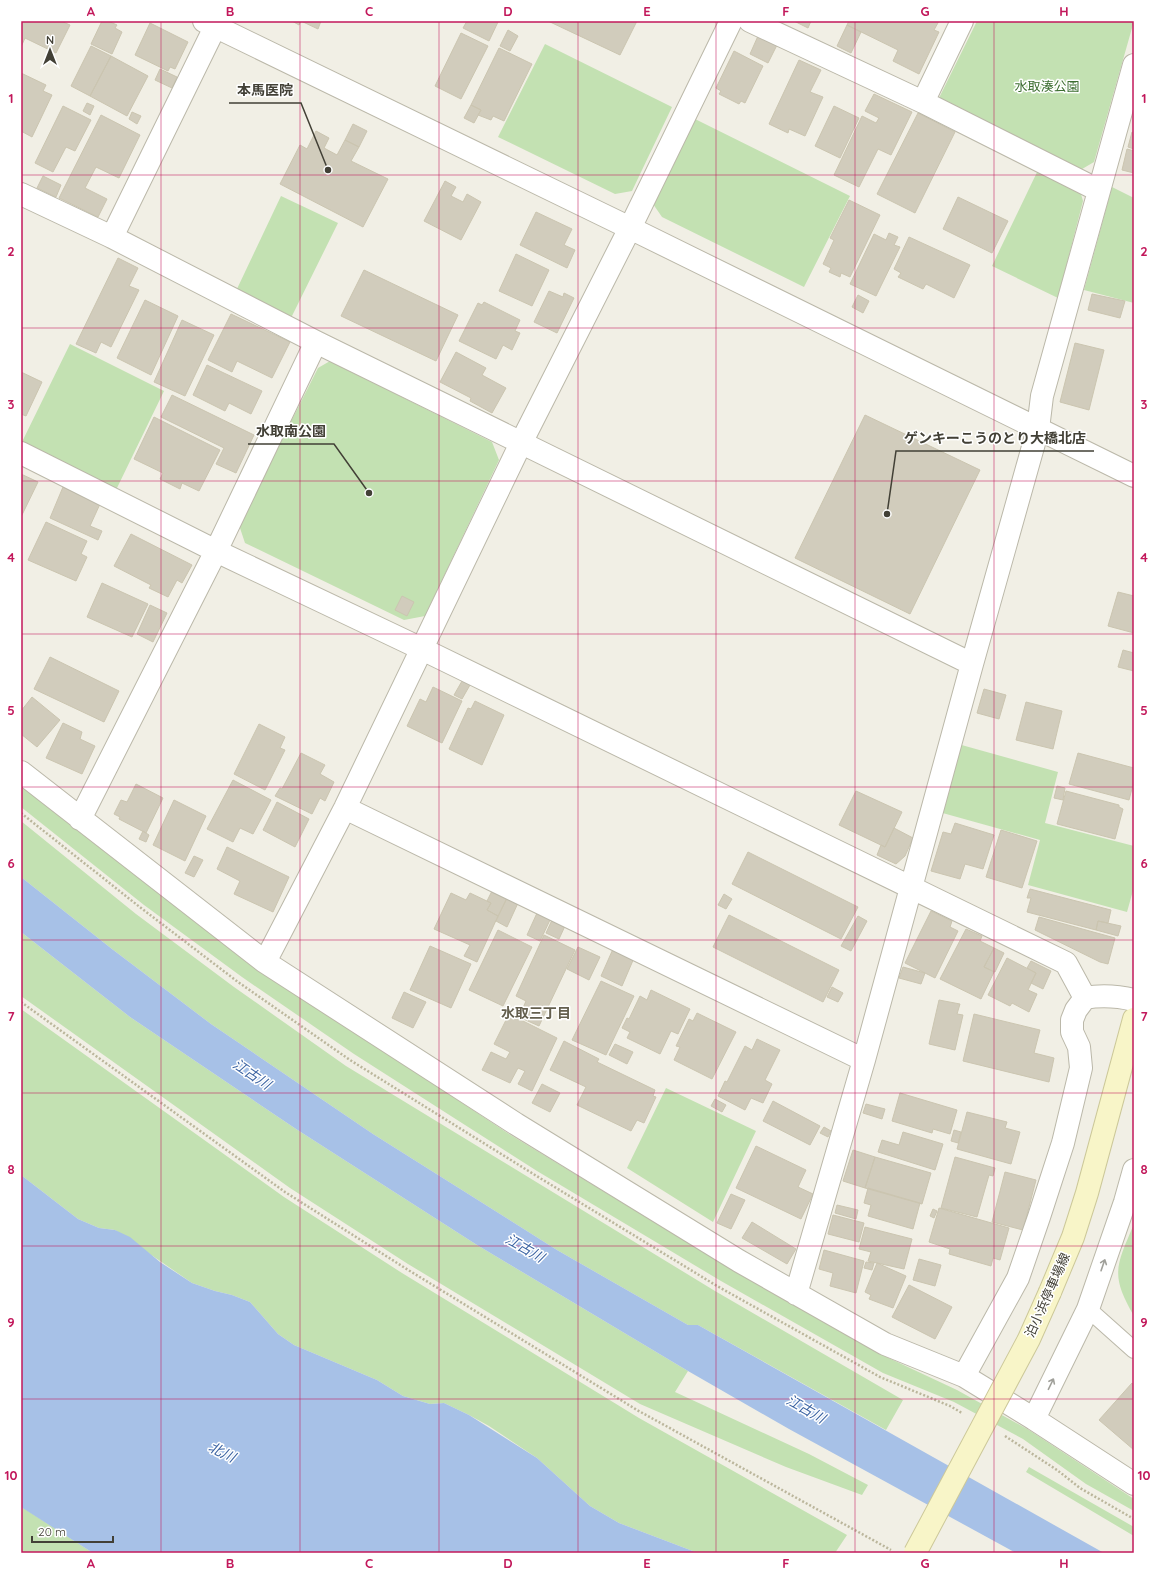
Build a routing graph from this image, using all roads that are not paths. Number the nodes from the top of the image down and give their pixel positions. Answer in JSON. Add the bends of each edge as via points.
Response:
{"nodes":[{"id":1,"x":731,"y":21,"type":"edge"},
{"id":2,"x":750,"y":21,"type":"edge"},
{"id":3,"x":962,"y":21,"type":"edge"},
{"id":4,"x":213,"y":23,"type":"edge"},
{"id":5,"x":1134,"y":65,"type":"edge"},
{"id":6,"x":923,"y":102,"type":"junction"},
{"id":7,"x":1098,"y":190,"type":"junction"},
{"id":8,"x":21,"y":194,"type":"edge"},
{"id":9,"x":630,"y":228,"type":"junction"},
{"id":10,"x":112,"y":237,"type":"junction"},
{"id":11,"x":316,"y":342,"type":"junction"},
{"id":12,"x":1038,"y":429,"type":"junction"},
{"id":13,"x":521,"y":443,"type":"junction"},
{"id":14,"x":21,"y":453,"type":"edge"},
{"id":15,"x":1134,"y":476,"type":"edge"},
{"id":16,"x":216,"y":550,"type":"junction"},
{"id":17,"x":422,"y":649,"type":"junction"},
{"id":18,"x":972,"y":664,"type":"junction"},
{"id":19,"x":21,"y":772,"type":"edge"},
{"id":20,"x":345,"y":808,"type":"junction"},
{"id":21,"x":80,"y":818,"type":"junction"},
{"id":22,"x":910,"y":888,"type":"junction"},
{"id":23,"x":266,"y":962,"type":"junction"},
{"id":24,"x":1085,"y":998,"type":"junction"},
{"id":25,"x":1134,"y":1000,"type":"edge"},
{"id":26,"x":1134,"y":1019,"type":"edge"},
{"id":27,"x":864,"y":1060,"type":"junction"},
{"id":28,"x":1134,"y":1170,"type":"edge"},
{"id":29,"x":796,"y":1294,"type":"junction"},
{"id":30,"x":1088,"y":1309,"type":"junction"},
{"id":31,"x":1134,"y":1350,"type":"edge"},
{"id":32,"x":964,"y":1376,"type":"junction"},
{"id":33,"x":1034,"y":1419,"type":"junction"},
{"id":34,"x":1134,"y":1484,"type":"edge"},
{"id":35,"x":914,"y":1553,"type":"edge"}],
"edges":[{"from":1,"to":9,"type":"street"},
{"from":2,"to":6,"type":"street"},
{"from":3,"to":6,"type":"street"},
{"from":4,"to":9,"type":"street"},
{"from":4,"to":10,"type":"street"},
{"from":5,"to":7,"type":"street"},
{"from":6,"to":7,"type":"street"},
{"from":7,"to":12,"type":"street","via":[[1042,396]]},
{"from":8,"to":10,"type":"street"},
{"from":9,"to":12,"type":"street"},
{"from":9,"to":13,"type":"street"},
{"from":10,"to":11,"type":"street"},
{"from":11,"to":13,"type":"street"},
{"from":11,"to":16,"type":"street"},
{"from":12,"to":15,"type":"street"},
{"from":12,"to":18,"type":"street"},
{"from":13,"to":17,"type":"street"},
{"from":13,"to":18,"type":"street"},
{"from":14,"to":16,"type":"street"},
{"from":16,"to":17,"type":"street"},
{"from":16,"to":21,"type":"street"},
{"from":17,"to":20,"type":"street"},
{"from":17,"to":22,"type":"street"},
{"from":18,"to":22,"type":"street"},
{"from":19,"to":21,"type":"street"},
{"from":20,"to":23,"type":"street"},
{"from":20,"to":27,"type":"street"},
{"from":21,"to":23,"type":"street"},
{"from":22,"to":24,"type":"street","via":[[1066,963]]},
{"from":22,"to":27,"type":"street"},
{"from":23,"to":29,"type":"street","via":[[516,1124]]},
{"from":24,"to":25,"type":"street","via":[[1103,995]]},
{"from":24,"to":32,"type":"street","via":[[1072,1020],[1072,1032],[1079,1047],[1081,1068],[1062,1143],[1039,1217],[1018,1278]]},
{"from":26,"to":35,"type":"main road","name":"泊小浜停車場線","bridge":true,"via":[[1073,1237],[1029,1339]]},
{"from":27,"to":29,"type":"street"},
{"from":30,"to":28,"type":"street","one_way":true},
{"from":29,"to":32,"type":"street","via":[[885,1344]]},
{"from":30,"to":31,"type":"lane"},
{"from":33,"to":30,"type":"street","one_way":true},
{"from":32,"to":33,"type":"street"},
{"from":33,"to":34,"type":"street"}]}
